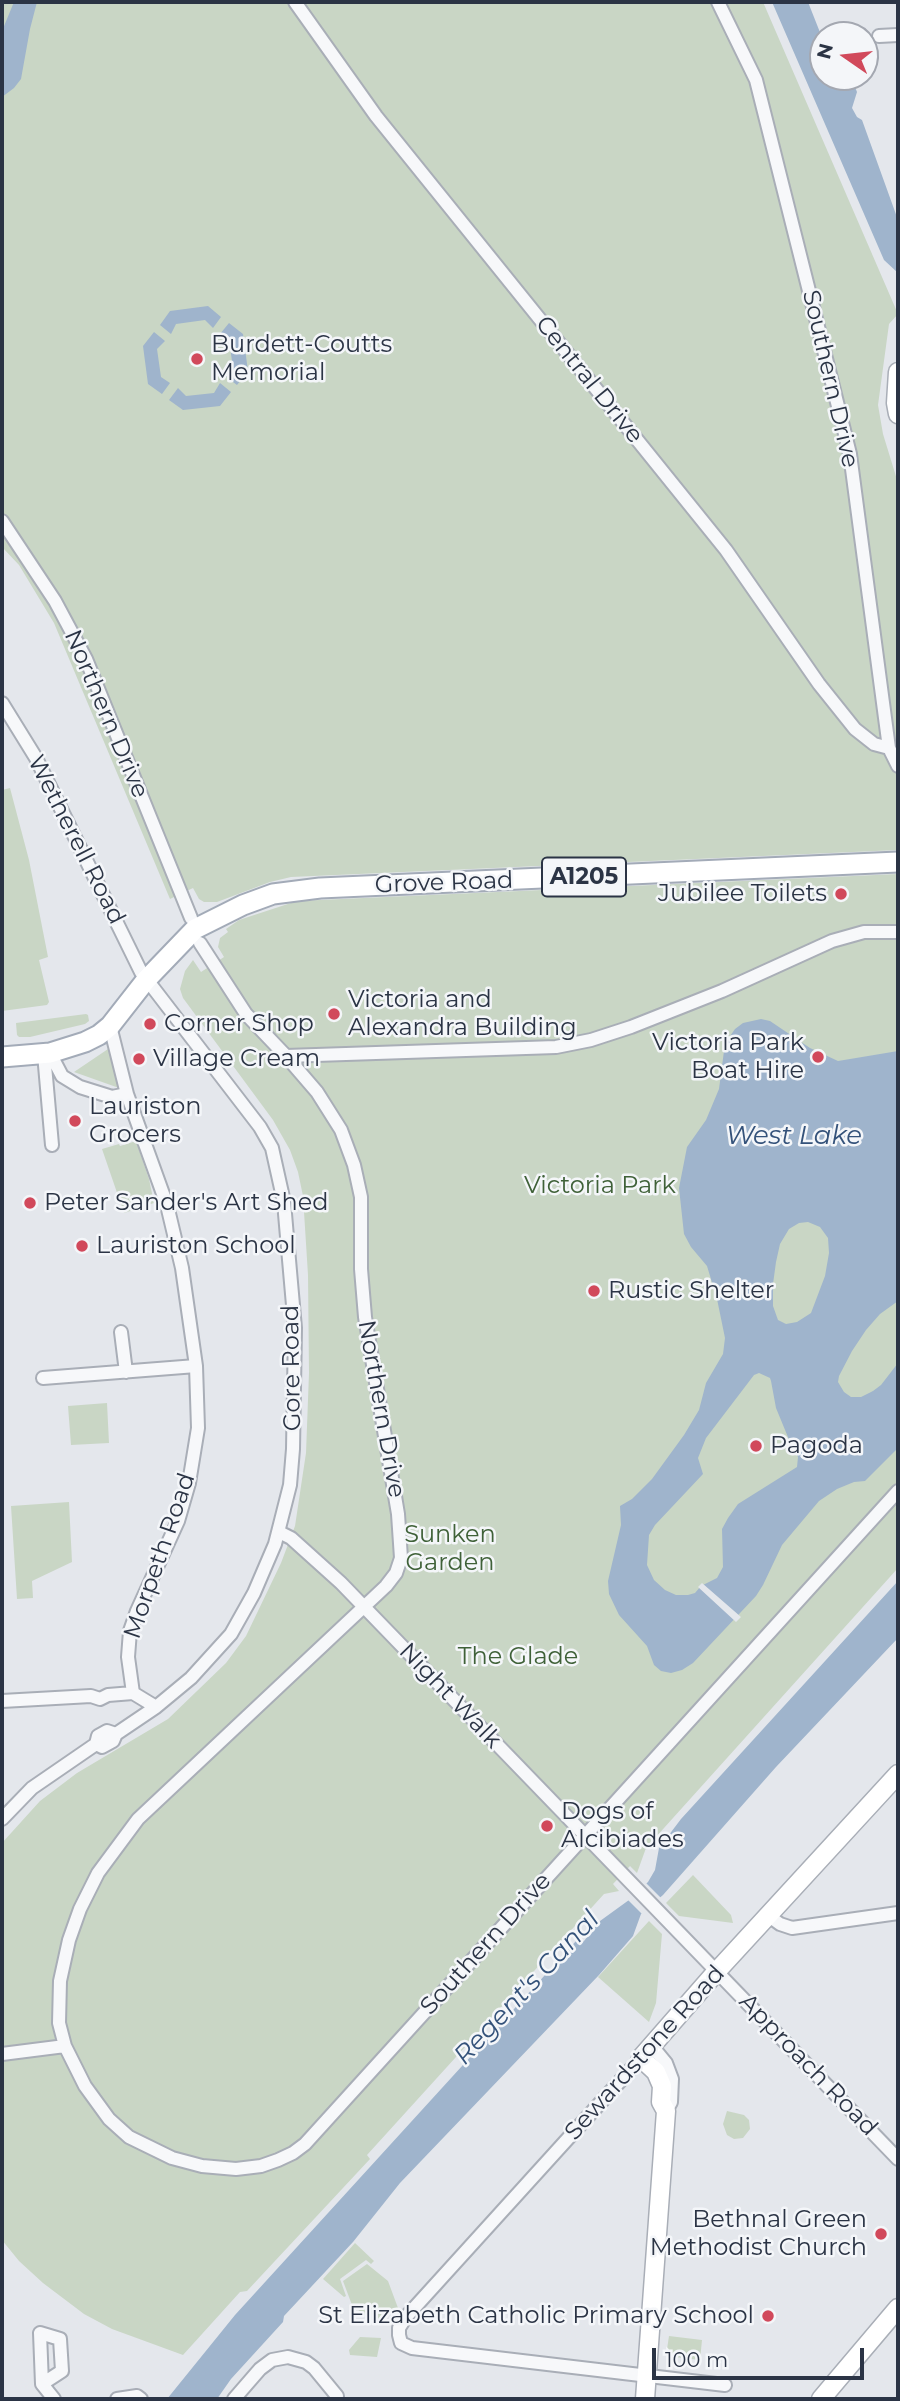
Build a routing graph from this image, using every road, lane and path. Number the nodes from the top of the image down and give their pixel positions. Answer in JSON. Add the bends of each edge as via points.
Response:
{"nodes":[{"id":1,"x":295,"y":2,"type":"edge"},
{"id":2,"x":718,"y":2,"type":"edge"},
{"id":3,"x":898,"y":35,"type":"edge"},
{"id":4,"x":879,"y":37,"type":"dead end"},
{"id":5,"x":898,"y":372,"type":"edge"},
{"id":6,"x":898,"y":414,"type":"edge"},
{"id":7,"x":2,"y":521,"type":"edge"},
{"id":8,"x":2,"y":703,"type":"edge"},
{"id":9,"x":890,"y":748,"type":"junction"},
{"id":10,"x":898,"y":766,"type":"edge"},
{"id":11,"x":898,"y":862,"type":"edge"},
{"id":12,"x":191,"y":918,"type":"dead end"},
{"id":13,"x":898,"y":932,"type":"edge"},
{"id":14,"x":200,"y":943,"type":"dead end"},
{"id":15,"x":146,"y":980,"type":"junction"},
{"id":16,"x":110,"y":1026,"type":"junction"},
{"id":17,"x":47,"y":1053,"type":"junction"},
{"id":18,"x":286,"y":1056,"type":"junction"},
{"id":19,"x":2,"y":1057,"type":"edge"},
{"id":20,"x":127,"y":1094,"type":"junction"},
{"id":21,"x":52,"y":1145,"type":"dead end"},
{"id":22,"x":121,"y":1332,"type":"dead end"},
{"id":23,"x":196,"y":1366,"type":"junction"},
{"id":24,"x":126,"y":1372,"type":"junction"},
{"id":25,"x":43,"y":1378,"type":"dead end"},
{"id":26,"x":898,"y":1492,"type":"edge"},
{"id":27,"x":279,"y":1532,"type":"junction"},
{"id":28,"x":364,"y":1607,"type":"junction"},
{"id":29,"x":133,"y":1693,"type":"junction"},
{"id":30,"x":2,"y":1701,"type":"edge"},
{"id":31,"x":156,"y":1707,"type":"junction"},
{"id":32,"x":898,"y":1774,"type":"edge"},
{"id":33,"x":2,"y":1819,"type":"edge"},
{"id":34,"x":585,"y":1835,"type":"junction"},
{"id":35,"x":898,"y":1913,"type":"edge"},
{"id":36,"x":769,"y":1916,"type":"junction"},
{"id":37,"x":670,"y":1925,"type":"joint"},
{"id":38,"x":717,"y":1971,"type":"junction"},
{"id":39,"x":65,"y":2046,"type":"junction"},
{"id":40,"x":647,"y":2052,"type":"junction"},
{"id":41,"x":2,"y":2054,"type":"edge"},
{"id":42,"x":898,"y":2159,"type":"edge"},
{"id":43,"x":898,"y":2308,"type":"edge"},
{"id":44,"x":647,"y":2376,"type":"junction"},
{"id":45,"x":42,"y":2384,"type":"dead end"},
{"id":46,"x":725,"y":2385,"type":"dead end"},
{"id":47,"x":337,"y":2396,"type":"dead end"},
{"id":48,"x":54,"y":2399,"type":"edge"},
{"id":49,"x":117,"y":2399,"type":"edge"},
{"id":50,"x":141,"y":2399,"type":"edge"},
{"id":51,"x":234,"y":2399,"type":"edge"},
{"id":52,"x":645,"y":2399,"type":"edge"},
{"id":53,"x":821,"y":2399,"type":"edge"}],
"edges":[{"from":1,"to":9,"type":"street","name":"Central Drive","via":[[376,116],[726,550],[819,684],[855,729],[874,744]]},
{"from":2,"to":9,"type":"street","name":"Southern Drive","via":[[756,80],[850,454]]},
{"from":3,"to":4,"type":"street"},
{"from":5,"to":6,"type":"main road"},
{"from":7,"to":12,"type":"street","name":"Northern Drive","via":[[55,601],[86,659]]},
{"from":8,"to":15,"type":"street","name":"Wetherell Road","via":[[36,758]]},
{"from":9,"to":10,"type":"street","name":"Southern Drive"},
{"from":11,"to":15,"type":"main road","name":"Grove Road","number":"A1205","via":[[273,894],[195,929]]},
{"from":13,"to":18,"type":"street","via":[[864,932],[832,941],[739,984],[591,1040],[556,1047]]},
{"from":14,"to":18,"type":"street","name":"Northern Drive","via":[[246,1014]]},
{"from":15,"to":16,"type":"main road","number":"A1205"},
{"from":15,"to":27,"type":"street","name":"Gore Road","via":[[260,1127],[277,1166],[295,1328],[293,1450]]},
{"from":16,"to":17,"type":"main road","number":"A1205","via":[[85,1042]]},
{"from":16,"to":20,"type":"street","name":"Morpeth Road"},
{"from":17,"to":19,"type":"main road","number":"A1205"},
{"from":17,"to":20,"type":"street","via":[[68,1081],[112,1097]]},
{"from":17,"to":21,"type":"street"},
{"from":18,"to":28,"type":"street","name":"Northern Drive","via":[[341,1130],[361,1197],[365,1317],[398,1514],[401,1558],[392,1579]]},
{"from":20,"to":23,"type":"street","name":"Morpeth Road","via":[[167,1205],[182,1268]]},
{"from":22,"to":24,"type":"street"},
{"from":23,"to":24,"type":"street"},
{"from":23,"to":29,"type":"street","name":"Morpeth Road","via":[[198,1427],[189,1483],[178,1521],[130,1631]]},
{"from":24,"to":25,"type":"street"},
{"from":26,"to":34,"type":"street","name":"Southern Drive"},
{"from":27,"to":28,"type":"street","name":"Night Walk"},
{"from":27,"to":31,"type":"street","name":"Gore Road","via":[[231,1634],[191,1678]]},
{"from":28,"to":34,"type":"street","name":"Night Walk"},
{"from":28,"to":39,"type":"street","name":"Northern Drive","via":[[138,1819],[109,1857],[80,1909],[62,1966],[59,2023]]},
{"from":29,"to":30,"type":"street"},
{"from":29,"to":31,"type":"street"},
{"from":31,"to":33,"type":"street","name":"Gore Road","via":[[116,1734],[113,1741],[102,1747],[96,1744],[32,1788]]},
{"from":32,"to":36,"type":"main road","name":"Sewardstone Road"},
{"from":34,"to":37,"type":"street","name":"Night Walk"},
{"from":34,"to":39,"type":"street","name":"Southern Drive","via":[[325,2123],[299,2148],[278,2160],[247,2168],[218,2168],[172,2158],[141,2144],[118,2128],[96,2102]]},
{"from":35,"to":36,"type":"street","via":[[792,1928]]},
{"from":36,"to":38,"type":"main road","name":"Sewardstone Road"},
{"from":37,"to":38,"type":"street","name":"Approach Road"},
{"from":38,"to":40,"type":"main road","name":"Sewardstone Road"},
{"from":38,"to":42,"type":"street","name":"Approach Road"},
{"from":39,"to":41,"type":"street"},
{"from":40,"to":44,"type":"main road","via":[[662,2086],[661,2102],[666,2111]]},
{"from":40,"to":44,"type":"street","name":"Sewardstone Road","via":[[399,2328],[401,2343],[412,2348]]},
{"from":43,"to":53,"type":"main road"},
{"from":44,"to":46,"type":"street"},
{"from":44,"to":52,"type":"main road"},
{"from":45,"to":48,"type":"street"},
{"from":47,"to":51,"type":"street","via":[[314,2368],[288,2357],[272,2360],[260,2369]]},
{"from":49,"to":50,"type":"street"}]}
